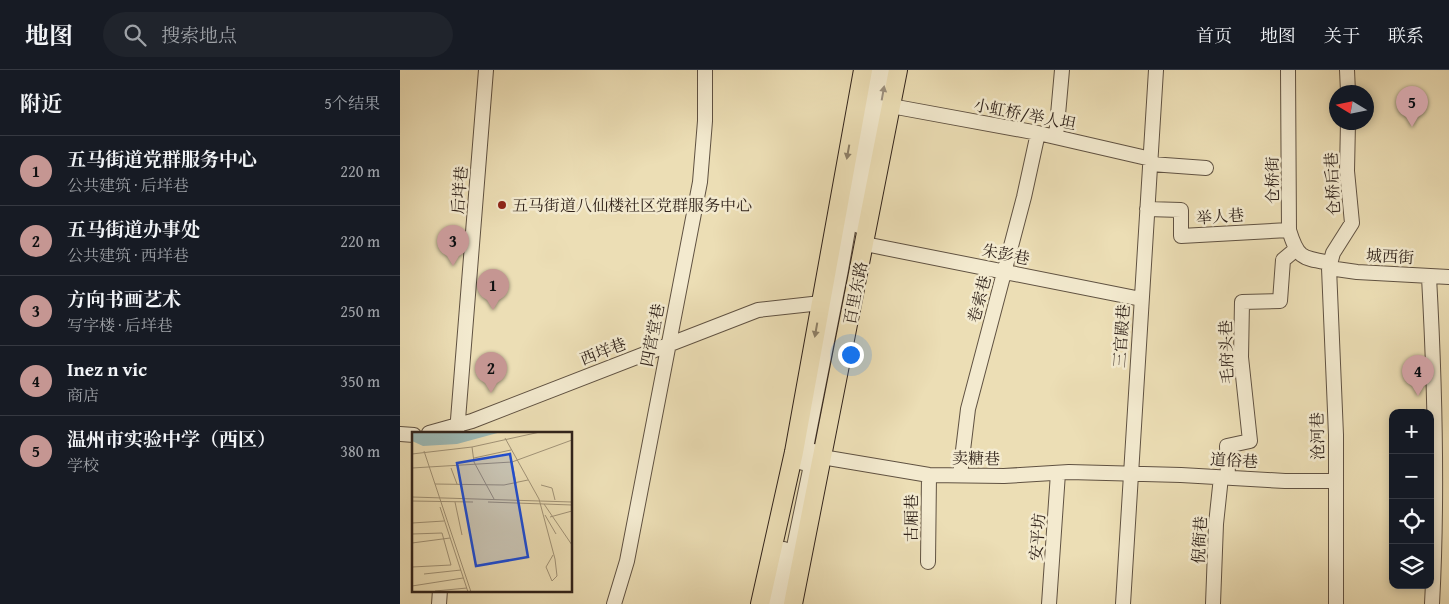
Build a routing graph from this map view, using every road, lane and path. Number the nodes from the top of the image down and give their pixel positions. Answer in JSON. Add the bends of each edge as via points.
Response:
{"nodes":[{"id":1,"x":486,"y":70,"type":"edge"},
{"id":2,"x":705,"y":70,"type":"edge"},
{"id":3,"x":863,"y":70,"type":"edge"},
{"id":4,"x":876,"y":70,"type":"edge"},
{"id":5,"x":887,"y":70,"type":"edge"},
{"id":6,"x":898,"y":70,"type":"edge"},
{"id":7,"x":1062,"y":70,"type":"edge"},
{"id":8,"x":1156,"y":70,"type":"edge"},
{"id":9,"x":1288,"y":70,"type":"edge"},
{"id":10,"x":1347,"y":70,"type":"edge"},
{"id":11,"x":1348,"y":85,"type":"edge"},
{"id":12,"x":891,"y":106,"type":"junction"},
{"id":13,"x":1348,"y":130,"type":"edge"},
{"id":14,"x":1038,"y":133,"type":"junction"},
{"id":15,"x":1056,"y":138,"type":"junction"},
{"id":16,"x":1151,"y":162,"type":"junction"},
{"id":17,"x":1206,"y":168,"type":"dead end"},
{"id":18,"x":1147,"y":209,"type":"junction"},
{"id":19,"x":1289,"y":230,"type":"junction"},
{"id":20,"x":865,"y":244,"type":"junction"},
{"id":21,"x":1295,"y":250,"type":"junction"},
{"id":22,"x":1330,"y":265,"type":"junction"},
{"id":23,"x":1004,"y":271,"type":"junction"},
{"id":24,"x":1429,"y":276,"type":"junction"},
{"id":25,"x":1449,"y":277,"type":"edge"},
{"id":26,"x":1141,"y":299,"type":"junction"},
{"id":27,"x":821,"y":303,"type":"junction"},
{"id":28,"x":668,"y":344,"type":"junction"},
{"id":29,"x":457,"y":429,"type":"edge"},
{"id":30,"x":436,"y":432,"type":"edge"},
{"id":31,"x":822,"y":457,"type":"junction"},
{"id":32,"x":1058,"y":473,"type":"junction"},
{"id":33,"x":1130,"y":474,"type":"junction"},
{"id":34,"x":929,"y":475,"type":"junction"},
{"id":35,"x":960,"y":476,"type":"junction"},
{"id":36,"x":1224,"y":477,"type":"junction"},
{"id":37,"x":1335,"y":481,"type":"junction"},
{"id":38,"x":928,"y":562,"type":"dead end"},
{"id":39,"x":614,"y":604,"type":"edge"},
{"id":40,"x":760,"y":604,"type":"edge"},
{"id":41,"x":772,"y":604,"type":"edge"},
{"id":42,"x":782,"y":604,"type":"edge"},
{"id":43,"x":792,"y":604,"type":"edge"},
{"id":44,"x":1050,"y":604,"type":"edge"},
{"id":45,"x":1123,"y":604,"type":"edge"},
{"id":46,"x":1213,"y":604,"type":"edge"},
{"id":47,"x":1336,"y":604,"type":"edge"},
{"id":48,"x":1432,"y":604,"type":"edge"}],
"edges":[{"from":1,"to":29,"type":"street","name":"后垟巷"},
{"from":2,"to":28,"type":"street","name":"四营堂巷","via":[[700,182]]},
{"from":3,"to":27,"type":"main road","name":"百里东路","one_way":true},
{"from":4,"to":41,"type":"street","via":[[830,328]]},
{"from":42,"to":5,"type":"street","one_way":true,"via":[[850,272]]},
{"from":6,"to":12,"type":"main road","name":"百里东路"},
{"from":7,"to":15,"type":"street"},
{"from":8,"to":16,"type":"street","name":"三官殿巷"},
{"from":9,"to":19,"type":"street","name":"仓桥街"},
{"from":10,"to":11,"type":"street"},
{"from":12,"to":14,"type":"street","name":"小虹桥/举人坦"},
{"from":12,"to":20,"type":"main road","name":"百里东路"},
{"from":13,"to":22,"type":"street","name":"仓桥后巷","via":[[1347,171],[1352,223],[1333,253]]},
{"from":14,"to":15,"type":"street","name":"小虹桥/举人坦"},
{"from":14,"to":23,"type":"street","name":"卷索巷"},
{"from":15,"to":16,"type":"street","name":"小虹桥/举人坦"},
{"from":16,"to":17,"type":"street","name":"小虹桥/举人坦"},
{"from":16,"to":18,"type":"street","name":"三官殿巷"},
{"from":18,"to":19,"type":"street","name":"举人巷","via":[[1180,210],[1181,236]]},
{"from":18,"to":26,"type":"street","name":"三官殿巷"},
{"from":19,"to":21,"type":"street","name":"仓桥街"},
{"from":20,"to":23,"type":"street","name":"朱彭巷"},
{"from":20,"to":31,"type":"main road","name":"百里东路"},
{"from":21,"to":22,"type":"street","via":[[1304,258]]},
{"from":21,"to":36,"type":"street","name":"毛府头巷","via":[[1283,260],[1280,301],[1242,302],[1241,357],[1250,441],[1227,446]]},
{"from":22,"to":24,"type":"street","name":"城西街","via":[[1357,272]]},
{"from":22,"to":37,"type":"street","name":"沧河巷"},
{"from":23,"to":26,"type":"street","name":"朱彭巷"},
{"from":23,"to":35,"type":"street","name":"卷索巷","via":[[968,408]]},
{"from":24,"to":25,"type":"street","name":"城西街"},
{"from":24,"to":48,"type":"street","via":[[1435,381]]},
{"from":26,"to":33,"type":"street","name":"三官殿巷"},
{"from":27,"to":28,"type":"street","name":"西垟巷","via":[[758,310]]},
{"from":27,"to":40,"type":"main road","name":"百里东路","one_way":true,"via":[[794,452]]},
{"from":28,"to":29,"type":"street","name":"西垟巷"},
{"from":28,"to":39,"type":"street","name":"四营堂巷","via":[[627,561]]},
{"from":29,"to":30,"type":"street","name":"西垟巷"},
{"from":31,"to":34,"type":"street","name":"卖糖巷"},
{"from":31,"to":43,"type":"main road","name":"百里东路"},
{"from":32,"to":33,"type":"street","name":"卖糖巷"},
{"from":32,"to":35,"type":"street","name":"卖糖巷"},
{"from":32,"to":44,"type":"street","name":"安平坊"},
{"from":33,"to":36,"type":"street","name":"道俗巷"},
{"from":33,"to":45,"type":"street","name":"三官殿巷"},
{"from":34,"to":35,"type":"street","name":"卖糖巷"},
{"from":34,"to":38,"type":"street","name":"古厢巷"},
{"from":36,"to":37,"type":"street","name":"道俗巷"},
{"from":36,"to":46,"type":"street","name":"倪衙巷","via":[[1216,524]]},
{"from":37,"to":47,"type":"street","name":"沧河巷"}]}
